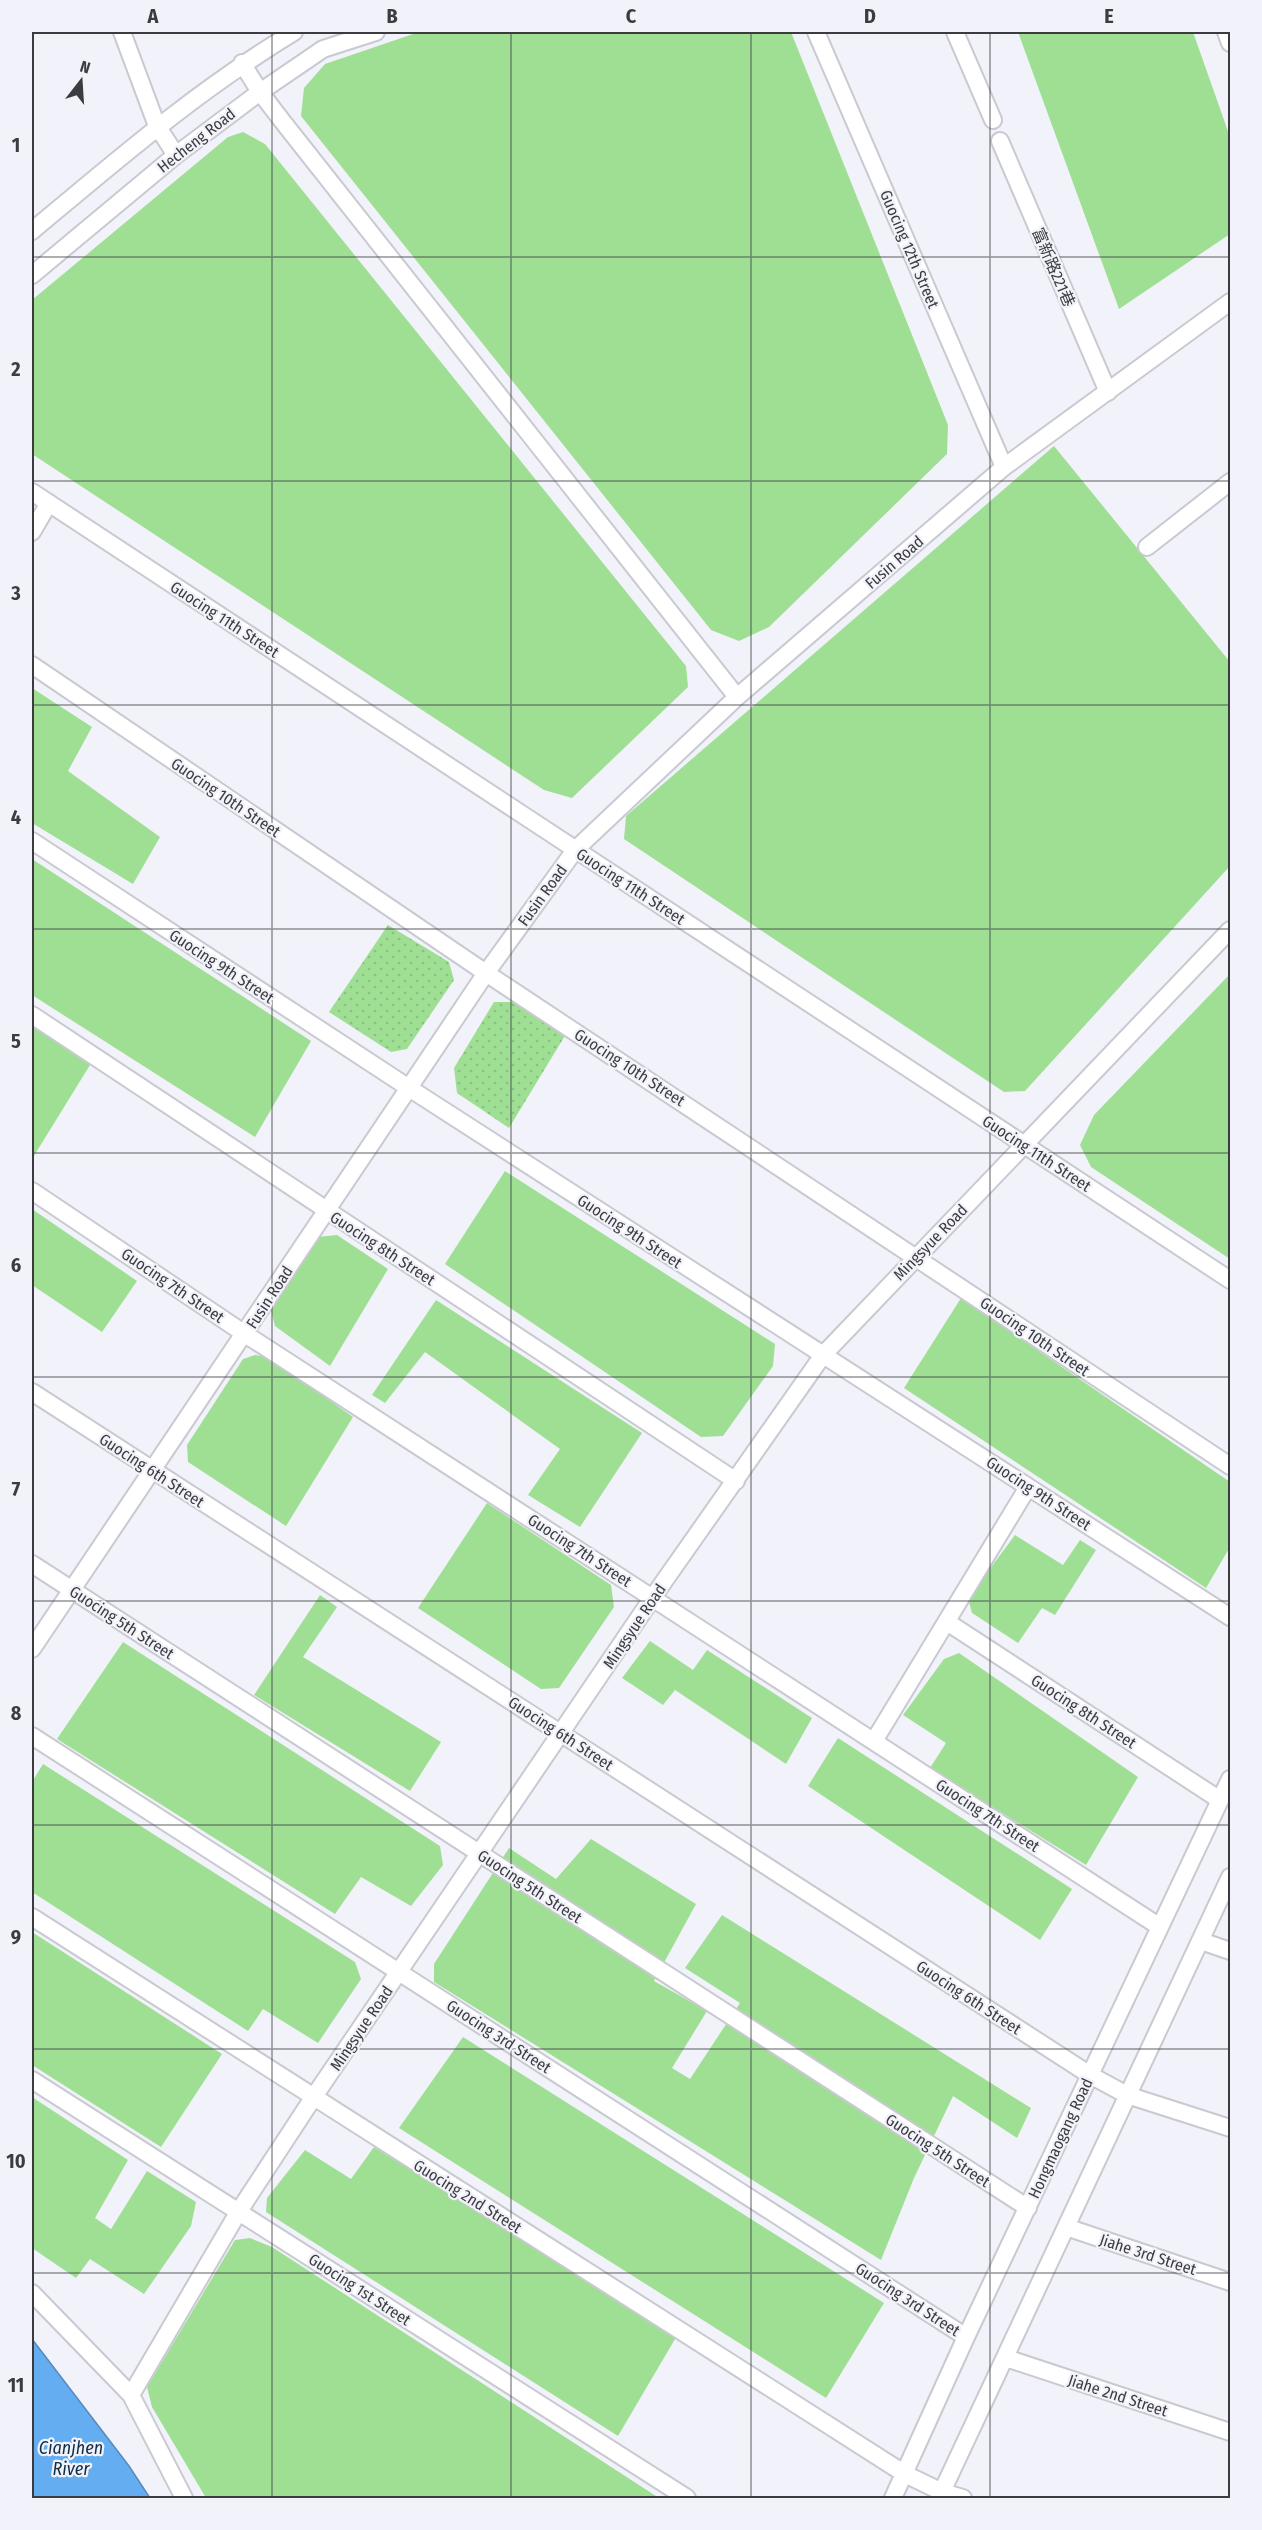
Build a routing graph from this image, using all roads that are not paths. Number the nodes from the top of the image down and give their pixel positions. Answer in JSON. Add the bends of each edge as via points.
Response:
{"nodes":[{"id":1,"x":122,"y":32,"type":"edge"},
{"id":2,"x":294,"y":32,"type":"edge"},
{"id":3,"x":376,"y":32,"type":"edge"},
{"id":4,"x":816,"y":32,"type":"edge"},
{"id":5,"x":955,"y":32,"type":"edge"},
{"id":6,"x":1226,"y":32,"type":"edge"},
{"id":7,"x":1230,"y":43,"type":"edge"},
{"id":8,"x":242,"y":63,"type":"junction"},
{"id":9,"x":260,"y":92,"type":"junction"},
{"id":10,"x":993,"y":120,"type":"dead end"},
{"id":11,"x":157,"y":126,"type":"junction"},
{"id":12,"x":1000,"y":141,"type":"dead end"},
{"id":13,"x":176,"y":155,"type":"junction"},
{"id":14,"x":32,"y":231,"type":"edge"},
{"id":15,"x":32,"y":275,"type":"edge"},
{"id":16,"x":1230,"y":302,"type":"edge"},
{"id":17,"x":1108,"y":392,"type":"junction"},
{"id":18,"x":1004,"y":467,"type":"junction"},
{"id":19,"x":1230,"y":482,"type":"edge"},
{"id":20,"x":32,"y":492,"type":"edge"},
{"id":21,"x":49,"y":503,"type":"junction"},
{"id":22,"x":32,"y":532,"type":"edge"},
{"id":23,"x":1147,"y":548,"type":"dead end"},
{"id":24,"x":32,"y":665,"type":"edge"},
{"id":25,"x":737,"y":697,"type":"junction"},
{"id":26,"x":32,"y":842,"type":"edge"},
{"id":27,"x":575,"y":850,"type":"junction"},
{"id":28,"x":1230,"y":930,"type":"edge"},
{"id":29,"x":486,"y":973,"type":"junction"},
{"id":30,"x":32,"y":1015,"type":"edge"},
{"id":31,"x":409,"y":1088,"type":"junction"},
{"id":32,"x":1025,"y":1145,"type":"junction"},
{"id":33,"x":32,"y":1191,"type":"edge"},
{"id":34,"x":325,"y":1210,"type":"junction"},
{"id":35,"x":916,"y":1256,"type":"junction"},
{"id":36,"x":1230,"y":1280,"type":"edge"},
{"id":37,"x":245,"y":1334,"type":"junction"},
{"id":38,"x":823,"y":1354,"type":"junction"},
{"id":39,"x":32,"y":1392,"type":"edge"},
{"id":40,"x":1230,"y":1466,"type":"edge"},
{"id":41,"x":154,"y":1471,"type":"junction"},
{"id":42,"x":736,"y":1481,"type":"junction"},
{"id":43,"x":1028,"y":1487,"type":"junction"},
{"id":44,"x":32,"y":1564,"type":"edge"},
{"id":45,"x":71,"y":1589,"type":"junction"},
{"id":46,"x":652,"y":1598,"type":"junction"},
{"id":47,"x":1230,"y":1617,"type":"edge"},
{"id":48,"x":948,"y":1622,"type":"junction"},
{"id":49,"x":32,"y":1649,"type":"edge"},
{"id":50,"x":561,"y":1733,"type":"junction"},
{"id":51,"x":32,"y":1736,"type":"edge"},
{"id":52,"x":874,"y":1741,"type":"junction"},
{"id":53,"x":1230,"y":1779,"type":"edge"},
{"id":54,"x":1220,"y":1800,"type":"junction"},
{"id":55,"x":480,"y":1853,"type":"junction"},
{"id":56,"x":1230,"y":1877,"type":"edge"},
{"id":57,"x":32,"y":1917,"type":"edge"},
{"id":58,"x":1160,"y":1927,"type":"junction"},
{"id":59,"x":1201,"y":1941,"type":"junction"},
{"id":60,"x":1230,"y":1951,"type":"edge"},
{"id":61,"x":399,"y":1972,"type":"junction"},
{"id":62,"x":1090,"y":2075,"type":"junction"},
{"id":63,"x":32,"y":2080,"type":"edge"},
{"id":64,"x":1127,"y":2096,"type":"junction"},
{"id":65,"x":313,"y":2098,"type":"junction"},
{"id":66,"x":1230,"y":2128,"type":"edge"},
{"id":67,"x":1028,"y":2208,"type":"junction"},
{"id":68,"x":239,"y":2211,"type":"junction"},
{"id":69,"x":1066,"y":2227,"type":"junction"},
{"id":70,"x":1230,"y":2282,"type":"edge"},
{"id":71,"x":32,"y":2293,"type":"edge"},
{"id":72,"x":966,"y":2337,"type":"junction"},
{"id":73,"x":1006,"y":2358,"type":"junction"},
{"id":74,"x":131,"y":2395,"type":"junction"},
{"id":75,"x":1230,"y":2432,"type":"edge"},
{"id":76,"x":904,"y":2474,"type":"junction"},
{"id":77,"x":940,"y":2495,"type":"edge"},
{"id":78,"x":184,"y":2499,"type":"edge"},
{"id":79,"x":687,"y":2499,"type":"edge"},
{"id":80,"x":893,"y":2499,"type":"edge"},
{"id":81,"x":963,"y":2499,"type":"edge"}],
"edges":[{"from":1,"to":11,"type":"street"},
{"from":2,"to":8,"type":"street","name":"Hecheng Road"},
{"from":3,"to":9,"type":"street","name":"Hecheng Road","via":[[323,49]]},
{"from":4,"to":18,"type":"street","name":"Guocing 12th Street"},
{"from":5,"to":10,"type":"street"},
{"from":6,"to":7,"type":"street"},
{"from":8,"to":9,"type":"street"},
{"from":8,"to":11,"type":"street","name":"Hecheng Road"},
{"from":9,"to":13,"type":"street","name":"Hecheng Road"},
{"from":9,"to":25,"type":"street"},
{"from":11,"to":13,"type":"street"},
{"from":11,"to":14,"type":"street","name":"Hecheng Road"},
{"from":12,"to":17,"type":"street","name":"富新路221巷"},
{"from":13,"to":15,"type":"street","name":"Hecheng Road"},
{"from":16,"to":17,"type":"street","name":"Fusin Road"},
{"from":17,"to":18,"type":"street","name":"Fusin Road"},
{"from":18,"to":25,"type":"street","name":"Fusin Road"},
{"from":19,"to":23,"type":"street"},
{"from":20,"to":21,"type":"street","name":"Guocing 11th Street"},
{"from":21,"to":22,"type":"street"},
{"from":21,"to":27,"type":"street","name":"Guocing 11th Street"},
{"from":24,"to":29,"type":"street","name":"Guocing 10th Street"},
{"from":25,"to":27,"type":"street","name":"Fusin Road"},
{"from":26,"to":31,"type":"street","name":"Guocing 9th Street"},
{"from":27,"to":29,"type":"street","name":"Fusin Road"},
{"from":27,"to":32,"type":"street","name":"Guocing 11th Street"},
{"from":28,"to":32,"type":"street","name":"Mingsyue Road"},
{"from":29,"to":31,"type":"street","name":"Fusin Road"},
{"from":29,"to":35,"type":"street","name":"Guocing 10th Street"},
{"from":30,"to":34,"type":"street","name":"Guocing 8th Street"},
{"from":31,"to":34,"type":"street","name":"Fusin Road"},
{"from":31,"to":38,"type":"street","name":"Guocing 9th Street"},
{"from":32,"to":35,"type":"street","name":"Mingsyue Road"},
{"from":32,"to":36,"type":"street","name":"Guocing 11th Street"},
{"from":33,"to":37,"type":"street","name":"Guocing 7th Street"},
{"from":34,"to":37,"type":"street","name":"Fusin Road"},
{"from":34,"to":42,"type":"street","name":"Guocing 8th Street"},
{"from":35,"to":38,"type":"street","name":"Mingsyue Road"},
{"from":35,"to":40,"type":"street","name":"Guocing 10th Street"},
{"from":37,"to":41,"type":"street","name":"Fusin Road"},
{"from":37,"to":46,"type":"street","name":"Guocing 7th Street"},
{"from":38,"to":42,"type":"street","name":"Mingsyue Road"},
{"from":38,"to":43,"type":"street","name":"Guocing 9th Street"},
{"from":39,"to":41,"type":"street","name":"Guocing 6th Street"},
{"from":41,"to":45,"type":"street","name":"Fusin Road"},
{"from":41,"to":50,"type":"street","name":"Guocing 6th Street"},
{"from":42,"to":46,"type":"street","name":"Mingsyue Road"},
{"from":43,"to":47,"type":"street","name":"Guocing 9th Street"},
{"from":43,"to":48,"type":"street"},
{"from":44,"to":45,"type":"street","name":"Guocing 5th Street"},
{"from":45,"to":49,"type":"street","name":"Fusin Road"},
{"from":45,"to":55,"type":"street","name":"Guocing 5th Street"},
{"from":46,"to":50,"type":"street","name":"Mingsyue Road"},
{"from":46,"to":52,"type":"street","name":"Guocing 7th Street"},
{"from":48,"to":52,"type":"street"},
{"from":48,"to":54,"type":"street","name":"Guocing 8th Street"},
{"from":50,"to":55,"type":"street","name":"Mingsyue Road"},
{"from":50,"to":62,"type":"street","name":"Guocing 6th Street"},
{"from":51,"to":61,"type":"street","name":"Guocing 3rd Street"},
{"from":52,"to":58,"type":"street","name":"Guocing 7th Street"},
{"from":53,"to":54,"type":"street","name":"Hongmaogang Road"},
{"from":54,"to":58,"type":"street","name":"Hongmaogang Road"},
{"from":55,"to":61,"type":"street","name":"Mingsyue Road"},
{"from":55,"to":67,"type":"street","name":"Guocing 5th Street"},
{"from":56,"to":59,"type":"street"},
{"from":57,"to":65,"type":"street","name":"Guocing 2nd Street"},
{"from":58,"to":62,"type":"street","name":"Hongmaogang Road"},
{"from":59,"to":60,"type":"street"},
{"from":59,"to":64,"type":"street"},
{"from":61,"to":65,"type":"street","name":"Mingsyue Road"},
{"from":61,"to":72,"type":"street","name":"Guocing 3rd Street"},
{"from":62,"to":64,"type":"street","name":"Guocing 6th Street"},
{"from":62,"to":67,"type":"street","name":"Hongmaogang Road"},
{"from":63,"to":68,"type":"street","name":"Guocing 1st Street"},
{"from":64,"to":66,"type":"street","name":"Guocing 6th Street"},
{"from":64,"to":69,"type":"street"},
{"from":65,"to":68,"type":"street","name":"Mingsyue Road"},
{"from":65,"to":76,"type":"street","name":"Guocing 2nd Street"},
{"from":67,"to":72,"type":"street","name":"Hongmaogang Road"},
{"from":68,"to":74,"type":"street","name":"Mingsyue Road"},
{"from":68,"to":79,"type":"street","name":"Guocing 1st Street"},
{"from":69,"to":70,"type":"street","name":"Jiahe 3rd Street"},
{"from":69,"to":73,"type":"street"},
{"from":71,"to":74,"type":"street"},
{"from":72,"to":76,"type":"street","name":"Hongmaogang Road"},
{"from":73,"to":75,"type":"street","name":"Jiahe 2nd Street"},
{"from":73,"to":77,"type":"street"},
{"from":74,"to":78,"type":"street"},
{"from":76,"to":77,"type":"street","name":"Guocing 2nd Street"},
{"from":76,"to":80,"type":"street","name":"Hongmaogang Road"},
{"from":77,"to":81,"type":"street","name":"Guocing 2nd Street"}]}
